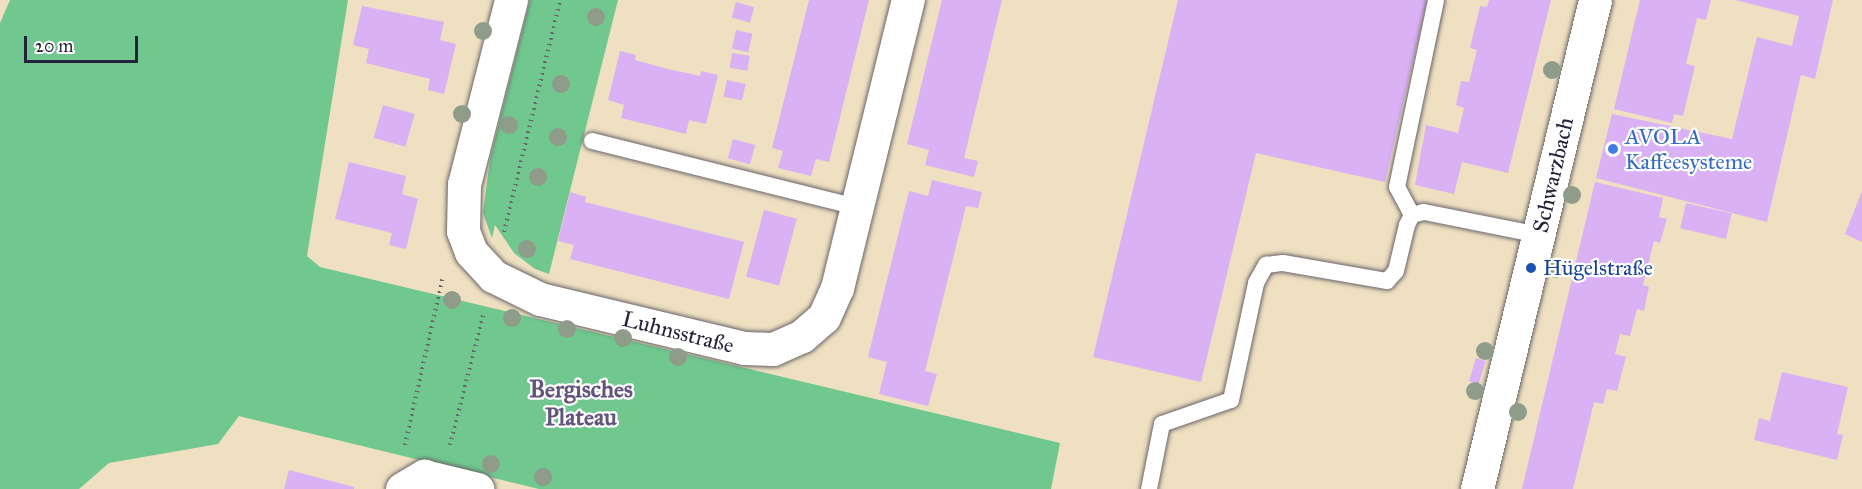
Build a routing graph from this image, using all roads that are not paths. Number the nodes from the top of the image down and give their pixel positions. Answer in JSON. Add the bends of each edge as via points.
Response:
{"nodes":[{"id":1,"x":512,"y":0,"type":"edge"},
{"id":2,"x":909,"y":0,"type":"edge"},
{"id":3,"x":1436,"y":0,"type":"edge"},
{"id":4,"x":1595,"y":0,"type":"edge"},
{"id":5,"x":592,"y":141,"type":"dead end"},
{"id":6,"x":857,"y":207,"type":"junction"},
{"id":7,"x":1412,"y":215,"type":"junction"},
{"id":8,"x":1539,"y":235,"type":"junction"},
{"id":9,"x":402,"y":489,"type":"edge"},
{"id":10,"x":477,"y":489,"type":"edge"},
{"id":11,"x":1149,"y":489,"type":"edge"},
{"id":12,"x":1477,"y":489,"type":"edge"}],
"edges":[{"from":1,"to":6,"type":"street","name":"Luhnsstraße","via":[[462,207],[463,231],[471,252],[492,276],[540,299],[744,348],[773,349],[802,336],[824,317],[837,288]]},
{"from":2,"to":6,"type":"street","name":"Luhnsstraße"},
{"from":3,"to":7,"type":"lane","via":[[1397,187]]},
{"from":4,"to":8,"type":"street","name":"Schwarzbach"},
{"from":5,"to":6,"type":"lane"},
{"from":7,"to":8,"type":"lane","via":[[1424,212]]},
{"from":7,"to":11,"type":"lane","via":[[1396,271],[1387,281],[1283,263],[1266,265],[1257,283],[1231,400],[1162,424]]},
{"from":8,"to":12,"type":"street","name":"Schwarzbach"},
{"from":9,"to":10,"type":"street","via":[[424,476]]}]}
